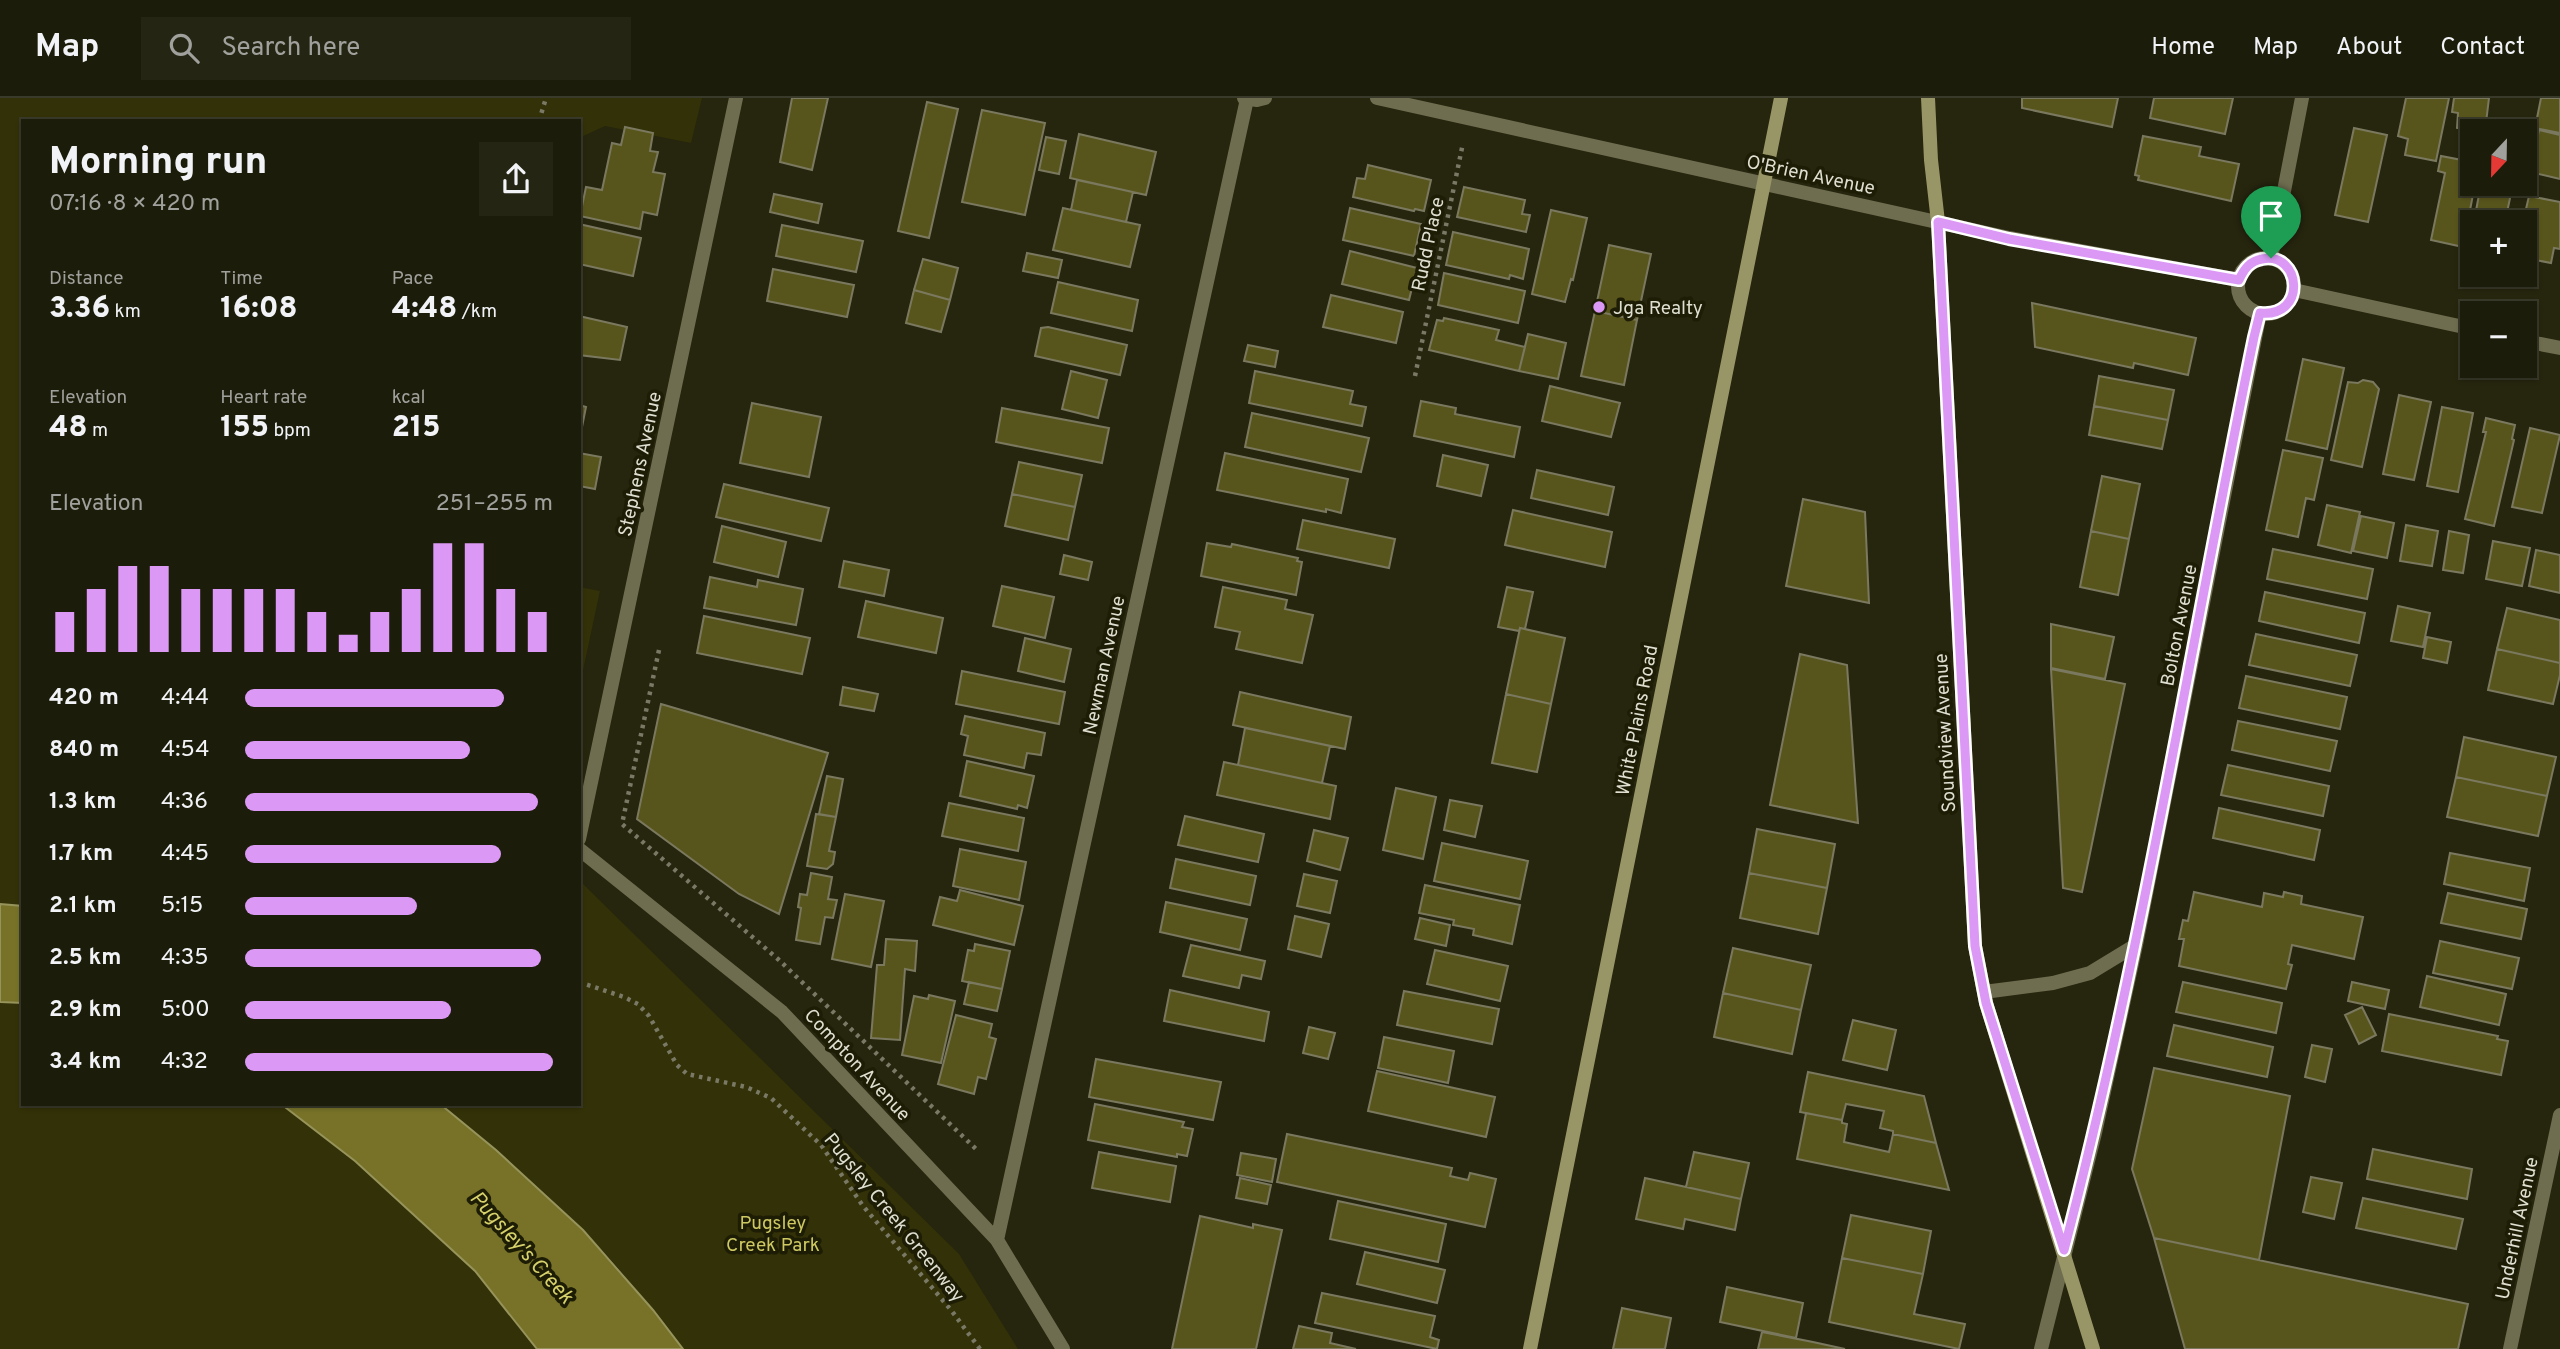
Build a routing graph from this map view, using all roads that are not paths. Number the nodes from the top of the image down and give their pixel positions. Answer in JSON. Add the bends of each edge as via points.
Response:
{"nodes":[{"id":1,"x":736,"y":98,"type":"edge"},
{"id":2,"x":1265,"y":98,"type":"edge"},
{"id":3,"x":1377,"y":98,"type":"edge"},
{"id":4,"x":1781,"y":98,"type":"edge"},
{"id":5,"x":1928,"y":98,"type":"edge"},
{"id":6,"x":2302,"y":98,"type":"edge"},
{"id":7,"x":1246,"y":99,"type":"edge"},
{"id":8,"x":1764,"y":184,"type":"junction"},
{"id":9,"x":1938,"y":222,"type":"junction"},
{"id":10,"x":2271,"y":258,"type":"junction"},
{"id":11,"x":2239,"y":280,"type":"junction"},
{"id":12,"x":2294,"y":290,"type":"junction"},
{"id":13,"x":2260,"y":313,"type":"junction"},
{"id":14,"x":2460,"y":326,"type":"edge"},
{"id":15,"x":2537,"y":343,"type":"edge"},
{"id":16,"x":2560,"y":348,"type":"edge"},
{"id":17,"x":581,"y":830,"type":"edge"},
{"id":18,"x":581,"y":851,"type":"edge"},
{"id":19,"x":2136,"y":945,"type":"junction"},
{"id":20,"x":1984,"y":992,"type":"junction"},
{"id":21,"x":2560,"y":1115,"type":"edge"},
{"id":22,"x":997,"y":1240,"type":"junction"},
{"id":23,"x":2064,"y":1250,"type":"junction"},
{"id":24,"x":1063,"y":1349,"type":"edge"},
{"id":25,"x":1530,"y":1349,"type":"edge"},
{"id":26,"x":2041,"y":1349,"type":"edge"},
{"id":27,"x":2093,"y":1349,"type":"edge"},
{"id":28,"x":2511,"y":1349,"type":"edge"}],
"edges":[{"from":1,"to":17,"type":"street","name":"Stephens Avenue"},
{"from":2,"to":7,"type":"street"},
{"from":3,"to":8,"type":"street","name":"O'Brien Avenue"},
{"from":4,"to":8,"type":"main road","name":"White Plains Road"},
{"from":5,"to":9,"type":"main road","name":"Soundview Avenue"},
{"from":6,"to":10,"type":"street"},
{"from":7,"to":22,"type":"street","name":"Newman Avenue"},
{"from":8,"to":9,"type":"street","name":"O'Brien Avenue"},
{"from":8,"to":25,"type":"main road","name":"White Plains Road"},
{"from":9,"to":11,"type":"street","name":"O'Brien Avenue"},
{"from":9,"to":20,"type":"main road","name":"Soundview Avenue","via":[[1971,889]]},
{"from":10,"to":11,"type":"street","via":[[2249,264]]},
{"from":10,"to":12,"type":"street","via":[[2291,273]]},
{"from":11,"to":13,"type":"street","via":[[2245,304]]},
{"from":12,"to":13,"type":"street","via":[[2285,307]]},
{"from":12,"to":14,"type":"street"},
{"from":13,"to":19,"type":"street","name":"Bolton Avenue"},
{"from":15,"to":16,"type":"street"},
{"from":18,"to":22,"type":"street","name":"Compton Avenue","via":[[782,1012]]},
{"from":19,"to":20,"type":"street","via":[[2090,973]]},
{"from":19,"to":23,"type":"street","name":"Bolton Avenue"},
{"from":20,"to":23,"type":"main road","name":"Soundview Avenue"},
{"from":21,"to":28,"type":"street","name":"Underhill Avenue"},
{"from":22,"to":24,"type":"street","name":"Compton Avenue"},
{"from":23,"to":26,"type":"street","name":"Bolton Avenue"},
{"from":23,"to":27,"type":"main road","name":"Soundview Avenue"}]}
